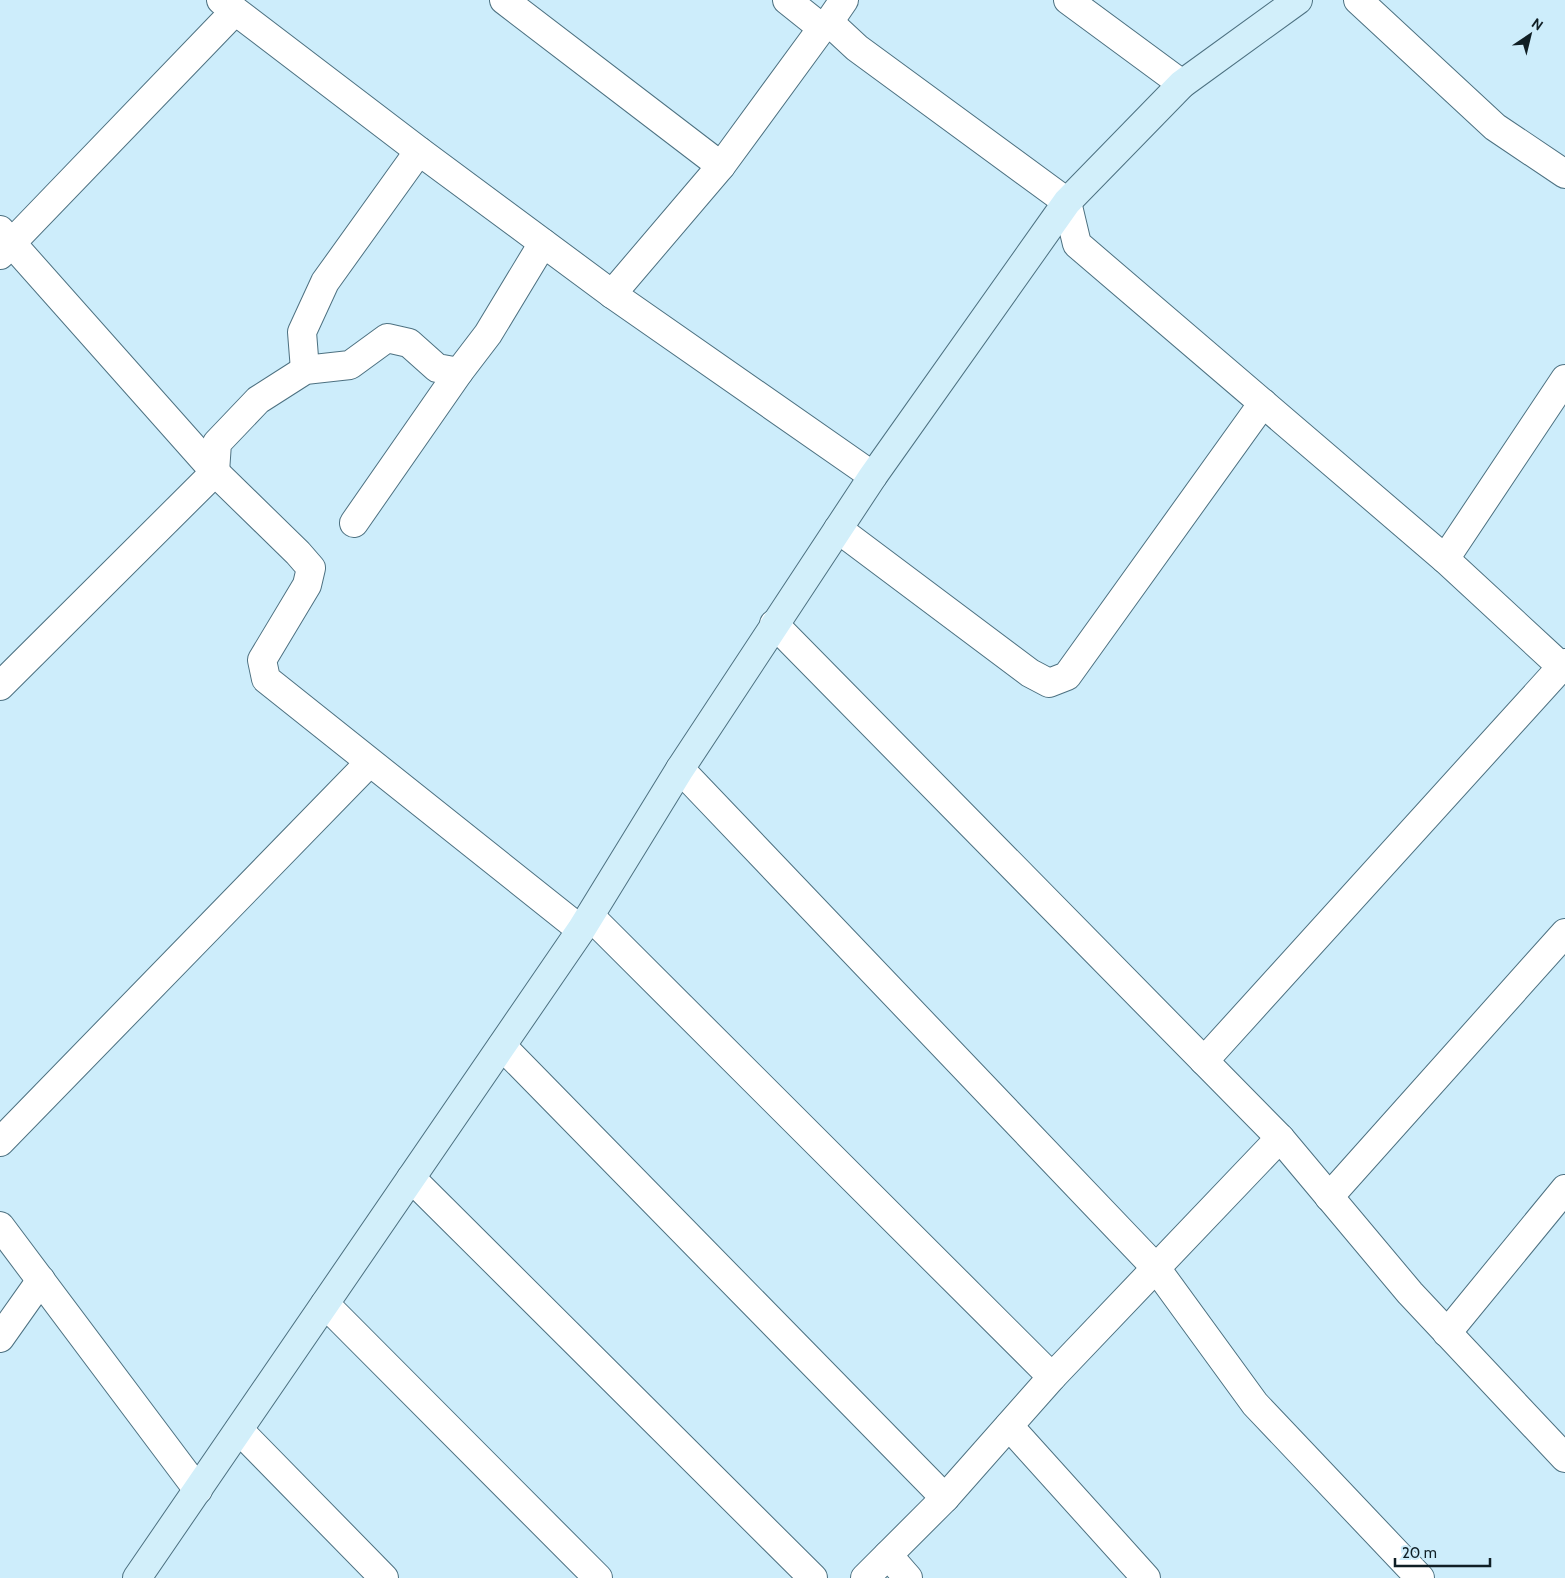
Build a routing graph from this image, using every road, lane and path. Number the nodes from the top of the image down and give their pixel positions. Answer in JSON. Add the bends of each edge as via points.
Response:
{"nodes":[{"id":1,"x":504,"y":0,"type":"edge"},
{"id":2,"x":787,"y":0,"type":"edge"},
{"id":3,"x":1068,"y":0,"type":"edge"},
{"id":4,"x":1298,"y":0,"type":"edge"},
{"id":5,"x":1358,"y":0,"type":"edge"},
{"id":6,"x":228,"y":5,"type":"edge"},
{"id":7,"x":832,"y":17,"type":"edge"},
{"id":8,"x":1182,"y":84,"type":"junction"},
{"id":9,"x":419,"y":151,"type":"junction"},
{"id":10,"x":721,"y":166,"type":"junction"},
{"id":11,"x":1565,"y":174,"type":"edge"},
{"id":12,"x":1067,"y":202,"type":"junction"},
{"id":13,"x":4,"y":243,"type":"edge"},
{"id":14,"x":543,"y":243,"type":"junction"},
{"id":15,"x":612,"y":294,"type":"junction"},
{"id":16,"x":305,"y":370,"type":"junction"},
{"id":17,"x":458,"y":372,"type":"junction"},
{"id":18,"x":1565,"y":379,"type":"edge"},
{"id":19,"x":1263,"y":403,"type":"junction"},
{"id":20,"x":215,"y":472,"type":"junction"},
{"id":21,"x":873,"y":476,"type":"junction"},
{"id":22,"x":354,"y":523,"type":"dead end"},
{"id":23,"x":838,"y":529,"type":"junction"},
{"id":24,"x":1444,"y":559,"type":"junction"},
{"id":25,"x":774,"y":624,"type":"junction"},
{"id":26,"x":1564,"y":666,"type":"edge"},
{"id":27,"x":0,"y":686,"type":"edge"},
{"id":28,"x":369,"y":763,"type":"junction"},
{"id":29,"x":680,"y":769,"type":"junction"},
{"id":30,"x":585,"y":923,"type":"junction"},
{"id":31,"x":1565,"y":933,"type":"edge"},
{"id":32,"x":502,"y":1046,"type":"junction"},
{"id":33,"x":1204,"y":1061,"type":"junction"},
{"id":34,"x":1280,"y":1138,"type":"junction"},
{"id":35,"x":0,"y":1142,"type":"edge"},
{"id":36,"x":411,"y":1178,"type":"junction"},
{"id":37,"x":1565,"y":1189,"type":"edge"},
{"id":38,"x":1330,"y":1197,"type":"junction"},
{"id":39,"x":0,"y":1226,"type":"edge"},
{"id":40,"x":1156,"y":1268,"type":"junction"},
{"id":41,"x":41,"y":1280,"type":"junction"},
{"id":42,"x":325,"y":1304,"type":"junction"},
{"id":43,"x":1447,"y":1333,"type":"junction"},
{"id":44,"x":0,"y":1338,"type":"edge"},
{"id":45,"x":1052,"y":1377,"type":"junction"},
{"id":46,"x":1009,"y":1426,"type":"junction"},
{"id":47,"x":239,"y":1430,"type":"junction"},
{"id":48,"x":1565,"y":1458,"type":"edge"},
{"id":49,"x":198,"y":1490,"type":"junction"},
{"id":50,"x":945,"y":1498,"type":"junction"},
{"id":51,"x":888,"y":1555,"type":"junction"},
{"id":52,"x":143,"y":1575,"type":"edge"},
{"id":53,"x":384,"y":1578,"type":"edge"},
{"id":54,"x":598,"y":1578,"type":"edge"},
{"id":55,"x":813,"y":1578,"type":"edge"},
{"id":56,"x":865,"y":1578,"type":"edge"},
{"id":57,"x":908,"y":1578,"type":"edge"},
{"id":58,"x":1146,"y":1578,"type":"edge"},
{"id":59,"x":1420,"y":1578,"type":"edge"}],
"edges":[{"from":1,"to":10,"type":"street"},
{"from":2,"to":7,"type":"street"},
{"from":3,"to":8,"type":"street"},
{"from":4,"to":8,"type":"street"},
{"from":5,"to":11,"type":"street","via":[[1495,127]]},
{"from":6,"to":9,"type":"street"},
{"from":6,"to":13,"type":"street"},
{"from":7,"to":10,"type":"street"},
{"from":7,"to":12,"type":"street","via":[[857,48]]},
{"from":8,"to":12,"type":"street"},
{"from":9,"to":14,"type":"street"},
{"from":9,"to":16,"type":"street","via":[[325,282],[302,332]]},
{"from":10,"to":15,"type":"street"},
{"from":12,"to":19,"type":"street","via":[[1077,244]]},
{"from":12,"to":21,"type":"street"},
{"from":13,"to":20,"type":"street"},
{"from":14,"to":15,"type":"street"},
{"from":14,"to":17,"type":"street","via":[[488,334]]},
{"from":15,"to":21,"type":"street"},
{"from":16,"to":17,"type":"street","via":[[350,365],[387,338],[409,343],[437,368]]},
{"from":16,"to":20,"type":"street","via":[[258,400],[217,443]]},
{"from":17,"to":22,"type":"street"},
{"from":18,"to":24,"type":"street"},
{"from":19,"to":23,"type":"street","via":[[1067,676],[1050,683],[1030,673]]},
{"from":19,"to":24,"type":"street"},
{"from":20,"to":27,"type":"street"},
{"from":20,"to":28,"type":"street","via":[[311,568],[307,585],[262,660],[266,679]]},
{"from":21,"to":23,"type":"street"},
{"from":23,"to":25,"type":"street"},
{"from":24,"to":26,"type":"street"},
{"from":25,"to":29,"type":"street"},
{"from":25,"to":33,"type":"street"},
{"from":26,"to":33,"type":"street"},
{"from":28,"to":30,"type":"street"},
{"from":28,"to":35,"type":"street"},
{"from":29,"to":30,"type":"street"},
{"from":29,"to":40,"type":"street"},
{"from":30,"to":32,"type":"street"},
{"from":30,"to":45,"type":"street"},
{"from":31,"to":38,"type":"street"},
{"from":32,"to":36,"type":"street"},
{"from":32,"to":50,"type":"street"},
{"from":33,"to":34,"type":"street"},
{"from":34,"to":38,"type":"street"},
{"from":34,"to":40,"type":"street"},
{"from":36,"to":42,"type":"street"},
{"from":36,"to":55,"type":"street"},
{"from":37,"to":43,"type":"street"},
{"from":38,"to":43,"type":"street"},
{"from":39,"to":41,"type":"street"},
{"from":40,"to":45,"type":"street"},
{"from":40,"to":59,"type":"street","via":[[1255,1404]]},
{"from":41,"to":44,"type":"street"},
{"from":41,"to":49,"type":"street"},
{"from":42,"to":47,"type":"street"},
{"from":42,"to":54,"type":"street"},
{"from":43,"to":48,"type":"street"},
{"from":45,"to":46,"type":"street"},
{"from":46,"to":50,"type":"street"},
{"from":46,"to":58,"type":"street"},
{"from":47,"to":49,"type":"street"},
{"from":47,"to":53,"type":"street"},
{"from":49,"to":52,"type":"street"},
{"from":50,"to":51,"type":"street"},
{"from":51,"to":56,"type":"street"},
{"from":51,"to":57,"type":"street"}]}
